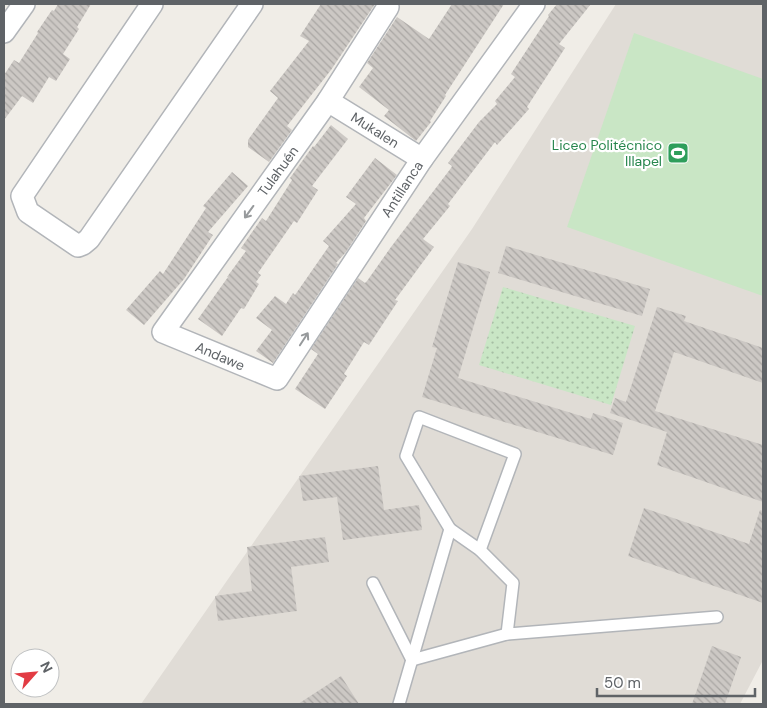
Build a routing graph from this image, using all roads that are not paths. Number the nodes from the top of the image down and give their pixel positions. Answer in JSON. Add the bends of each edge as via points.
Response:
{"nodes":[{"id":1,"x":24,"y":4,"type":"edge"},
{"id":2,"x":152,"y":4,"type":"edge"},
{"id":3,"x":252,"y":4,"type":"edge"},
{"id":4,"x":534,"y":4,"type":"edge"},
{"id":5,"x":388,"y":8,"type":"dead end"},
{"id":6,"x":4,"y":32,"type":"edge"},
{"id":7,"x":328,"y":101,"type":"junction"},
{"id":8,"x":422,"y":159,"type":"junction"},
{"id":9,"x":163,"y":332,"type":"joint"},
{"id":10,"x":277,"y":380,"type":"joint"},
{"id":11,"x":450,"y":529,"type":"junction"},
{"id":12,"x":480,"y":550,"type":"junction"},
{"id":13,"x":373,"y":583,"type":"dead end"},
{"id":14,"x":717,"y":617,"type":"dead end"},
{"id":15,"x":507,"y":634,"type":"junction"},
{"id":16,"x":412,"y":660,"type":"junction"},
{"id":17,"x":399,"y":704,"type":"edge"}],
"edges":[{"from":1,"to":6,"type":"street"},
{"from":2,"to":3,"type":"street","via":[[22,196],[28,212],[78,246],[96,230]]},
{"from":4,"to":8,"type":"street","name":"Antillanca"},
{"from":5,"to":7,"type":"street","name":"Tulahuén"},
{"from":7,"to":8,"type":"street","name":"Mukalen"},
{"from":7,"to":9,"type":"street","name":"Tulahuén","one_way":true},
{"from":10,"to":8,"type":"street","name":"Antillanca","one_way":true},
{"from":9,"to":10,"type":"street","name":"Andawe"},
{"from":11,"to":12,"type":"lane"},
{"from":11,"to":12,"type":"lane","via":[[406,456],[419,417],[515,454]]},
{"from":11,"to":16,"type":"lane"},
{"from":12,"to":15,"type":"lane","via":[[513,583]]},
{"from":13,"to":16,"type":"lane"},
{"from":14,"to":15,"type":"lane"},
{"from":15,"to":16,"type":"lane"},
{"from":16,"to":17,"type":"lane"}]}
